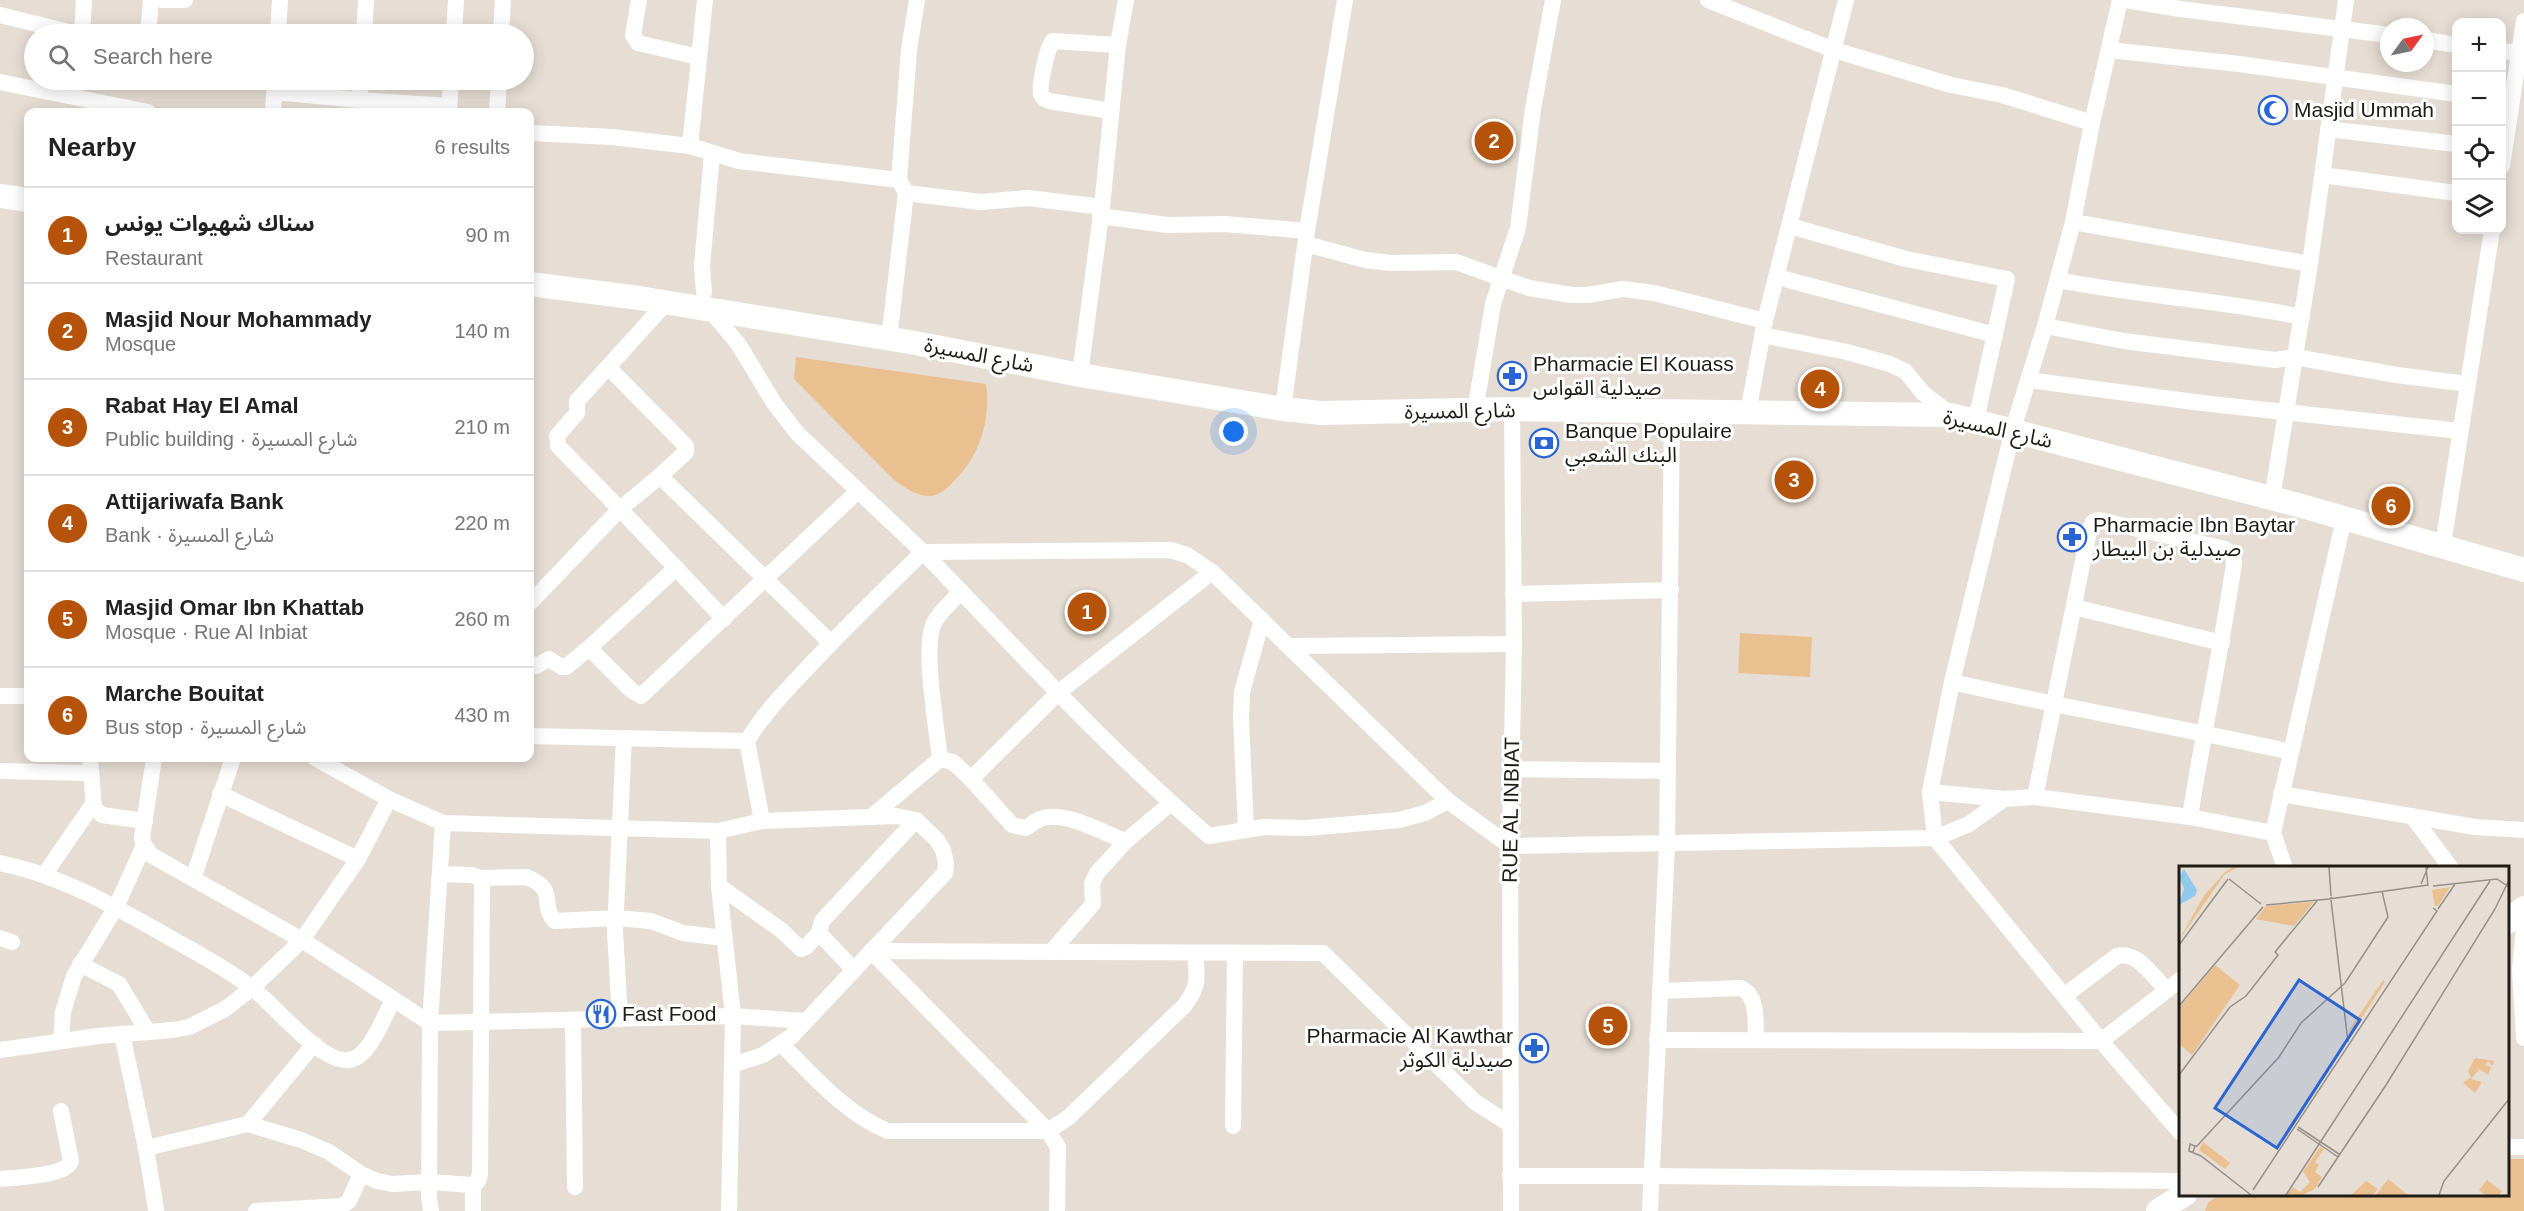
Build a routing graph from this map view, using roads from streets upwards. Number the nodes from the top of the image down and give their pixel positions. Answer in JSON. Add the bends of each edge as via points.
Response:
{"nodes":[{"id":1,"x":84,"y":0,"type":"edge"},
{"id":2,"x":151,"y":0,"type":"edge"},
{"id":3,"x":162,"y":0,"type":"edge"},
{"id":4,"x":185,"y":0,"type":"edge"},
{"id":5,"x":280,"y":0,"type":"edge"},
{"id":6,"x":366,"y":0,"type":"edge"},
{"id":7,"x":456,"y":0,"type":"edge"},
{"id":8,"x":503,"y":0,"type":"edge"},
{"id":9,"x":639,"y":0,"type":"edge"},
{"id":10,"x":705,"y":0,"type":"edge"},
{"id":11,"x":917,"y":0,"type":"edge"},
{"id":12,"x":1125,"y":0,"type":"edge"},
{"id":13,"x":1345,"y":0,"type":"edge"},
{"id":14,"x":1553,"y":0,"type":"edge"},
{"id":15,"x":1708,"y":0,"type":"edge"},
{"id":16,"x":1846,"y":0,"type":"edge"},
{"id":17,"x":2120,"y":0,"type":"edge"},
{"id":18,"x":2126,"y":0,"type":"edge"},
{"id":19,"x":2346,"y":0,"type":"edge"},
{"id":20,"x":0,"y":15,"type":"edge"},
{"id":21,"x":2524,"y":21,"type":"edge"},
{"id":22,"x":36,"y":24,"type":"edge"},
{"id":23,"x":83,"y":24,"type":"edge"},
{"id":24,"x":149,"y":24,"type":"edge"},
{"id":25,"x":279,"y":24,"type":"edge"},
{"id":26,"x":365,"y":24,"type":"edge"},
{"id":27,"x":455,"y":24,"type":"edge"},
{"id":28,"x":502,"y":24,"type":"edge"},
{"id":29,"x":2342,"y":29,"type":"junction"},
{"id":30,"x":2380,"y":34,"type":"edge"},
{"id":31,"x":2434,"y":41,"type":"edge"},
{"id":32,"x":2452,"y":44,"type":"edge"},
{"id":33,"x":1118,"y":45,"type":"junction"},
{"id":34,"x":1834,"y":50,"type":"junction"},
{"id":35,"x":2109,"y":50,"type":"junction"},
{"id":36,"x":2506,"y":51,"type":"edge"},
{"id":37,"x":2519,"y":53,"type":"junction"},
{"id":38,"x":698,"y":57,"type":"junction"},
{"id":39,"x":2335,"y":77,"type":"junction"},
{"id":40,"x":0,"y":82,"type":"edge"},
{"id":41,"x":24,"y":87,"type":"edge"},
{"id":42,"x":39,"y":90,"type":"edge"},
{"id":43,"x":274,"y":90,"type":"edge"},
{"id":44,"x":298,"y":90,"type":"edge"},
{"id":45,"x":360,"y":90,"type":"edge"},
{"id":46,"x":450,"y":90,"type":"edge"},
{"id":47,"x":498,"y":90,"type":"edge"},
{"id":48,"x":2452,"y":93,"type":"edge"},
{"id":49,"x":359,"y":100,"type":"junction"},
{"id":50,"x":2507,"y":100,"type":"edge"},
{"id":51,"x":128,"y":108,"type":"edge"},
{"id":52,"x":273,"y":108,"type":"edge"},
{"id":53,"x":439,"y":108,"type":"edge"},
{"id":54,"x":449,"y":108,"type":"edge"},
{"id":55,"x":497,"y":108,"type":"edge"},
{"id":56,"x":1111,"y":111,"type":"junction"},
{"id":57,"x":2092,"y":123,"type":"junction"},
{"id":58,"x":2505,"y":126,"type":"edge"},
{"id":59,"x":2328,"y":129,"type":"junction"},
{"id":60,"x":534,"y":133,"type":"edge"},
{"id":61,"x":2452,"y":143,"type":"edge"},
{"id":62,"x":690,"y":146,"type":"junction"},
{"id":63,"x":712,"y":154,"type":"junction"},
{"id":64,"x":2322,"y":176,"type":"junction"},
{"id":65,"x":902,"y":187,"type":"junction"},
{"id":66,"x":2452,"y":191,"type":"edge"},
{"id":67,"x":0,"y":196,"type":"edge"},
{"id":68,"x":24,"y":199,"type":"edge"},
{"id":69,"x":1101,"y":212,"type":"junction"},
{"id":70,"x":2073,"y":222,"type":"junction"},
{"id":71,"x":1790,"y":226,"type":"junction"},
{"id":72,"x":2491,"y":234,"type":"edge"},
{"id":73,"x":1306,"y":238,"type":"junction"},
{"id":74,"x":2310,"y":264,"type":"junction"},
{"id":75,"x":1777,"y":277,"type":"junction"},
{"id":76,"x":1503,"y":279,"type":"junction"},
{"id":77,"x":2058,"y":280,"type":"junction"},
{"id":78,"x":534,"y":285,"type":"edge"},
{"id":79,"x":707,"y":301,"type":"junction"},
{"id":80,"x":666,"y":303,"type":"junction"},
{"id":81,"x":2302,"y":317,"type":"junction"},
{"id":82,"x":2045,"y":326,"type":"junction"},
{"id":83,"x":1764,"y":328,"type":"junction"},
{"id":84,"x":1995,"y":335,"type":"junction"},
{"id":85,"x":889,"y":339,"type":"junction"},
{"id":86,"x":2295,"y":357,"type":"junction"},
{"id":87,"x":608,"y":367,"type":"junction"},
{"id":88,"x":1080,"y":375,"type":"junction"},
{"id":89,"x":2028,"y":380,"type":"junction"},
{"id":90,"x":2468,"y":384,"type":"junction"},
{"id":91,"x":1283,"y":409,"type":"junction"},
{"id":92,"x":1512,"y":409,"type":"junction"},
{"id":93,"x":1475,"y":411,"type":"junction"},
{"id":94,"x":1672,"y":411,"type":"junction"},
{"id":95,"x":2287,"y":411,"type":"junction"},
{"id":96,"x":1748,"y":412,"type":"junction"},
{"id":97,"x":1952,"y":414,"type":"junction"},
{"id":98,"x":1976,"y":420,"type":"junction"},
{"id":99,"x":2013,"y":429,"type":"junction"},
{"id":100,"x":2460,"y":431,"type":"junction"},
{"id":101,"x":660,"y":476,"type":"junction"},
{"id":102,"x":858,"y":491,"type":"junction"},
{"id":103,"x":2272,"y":499,"type":"junction"},
{"id":104,"x":620,"y":509,"type":"junction"},
{"id":105,"x":2344,"y":518,"type":"junction"},
{"id":106,"x":2443,"y":545,"type":"junction"},
{"id":107,"x":923,"y":552,"type":"junction"},
{"id":108,"x":676,"y":568,"type":"junction"},
{"id":109,"x":2524,"y":570,"type":"edge"},
{"id":110,"x":1212,"y":572,"type":"junction"},
{"id":111,"x":765,"y":580,"type":"junction"},
{"id":112,"x":961,"y":591,"type":"junction"},
{"id":113,"x":1671,"y":591,"type":"junction"},
{"id":114,"x":1513,"y":594,"type":"junction"},
{"id":115,"x":534,"y":599,"type":"edge"},
{"id":116,"x":2074,"y":607,"type":"junction"},
{"id":117,"x":724,"y":619,"type":"junction"},
{"id":118,"x":1262,"y":620,"type":"junction"},
{"id":119,"x":831,"y":643,"type":"junction"},
{"id":120,"x":2222,"y":643,"type":"junction"},
{"id":121,"x":1514,"y":644,"type":"junction"},
{"id":122,"x":1290,"y":646,"type":"junction"},
{"id":123,"x":589,"y":648,"type":"junction"},
{"id":124,"x":534,"y":665,"type":"edge"},
{"id":125,"x":1952,"y":682,"type":"junction"},
{"id":126,"x":1059,"y":692,"type":"junction"},
{"id":127,"x":0,"y":696,"type":"edge"},
{"id":128,"x":24,"y":696,"type":"edge"},
{"id":129,"x":2055,"y":705,"type":"junction"},
{"id":130,"x":2203,"y":733,"type":"junction"},
{"id":131,"x":534,"y":736,"type":"edge"},
{"id":132,"x":624,"y":738,"type":"junction"},
{"id":133,"x":747,"y":741,"type":"junction"},
{"id":134,"x":2291,"y":752,"type":"junction"},
{"id":135,"x":940,"y":759,"type":"junction"},
{"id":136,"x":153,"y":762,"type":"edge"},
{"id":137,"x":232,"y":762,"type":"edge"},
{"id":138,"x":322,"y":762,"type":"edge"},
{"id":139,"x":90,"y":765,"type":"edge"},
{"id":140,"x":1511,"y":769,"type":"junction"},
{"id":141,"x":0,"y":771,"type":"edge"},
{"id":142,"x":1668,"y":771,"type":"junction"},
{"id":143,"x":971,"y":779,"type":"junction"},
{"id":144,"x":1930,"y":792,"type":"junction"},
{"id":145,"x":220,"y":794,"type":"junction"},
{"id":146,"x":2281,"y":794,"type":"junction"},
{"id":147,"x":2035,"y":798,"type":"junction"},
{"id":148,"x":389,"y":799,"type":"junction"},
{"id":149,"x":2004,"y":799,"type":"junction"},
{"id":150,"x":1448,"y":801,"type":"junction"},
{"id":151,"x":1171,"y":803,"type":"junction"},
{"id":152,"x":93,"y":804,"type":"junction"},
{"id":153,"x":2412,"y":816,"type":"junction"},
{"id":154,"x":871,"y":817,"type":"junction"},
{"id":155,"x":2190,"y":817,"type":"junction"},
{"id":156,"x":916,"y":820,"type":"junction"},
{"id":157,"x":145,"y":821,"type":"junction"},
{"id":158,"x":762,"y":821,"type":"junction"},
{"id":159,"x":443,"y":823,"type":"junction"},
{"id":160,"x":619,"y":828,"type":"junction"},
{"id":161,"x":2524,"y":830,"type":"edge"},
{"id":162,"x":718,"y":831,"type":"junction"},
{"id":163,"x":1246,"y":831,"type":"junction"},
{"id":164,"x":2272,"y":833,"type":"junction"},
{"id":165,"x":1935,"y":838,"type":"junction"},
{"id":166,"x":1126,"y":841,"type":"junction"},
{"id":167,"x":144,"y":844,"type":"junction"},
{"id":168,"x":1667,"y":845,"type":"junction"},
{"id":169,"x":1510,"y":846,"type":"junction"},
{"id":170,"x":358,"y":860,"type":"junction"},
{"id":171,"x":0,"y":863,"type":"edge"},
{"id":172,"x":2285,"y":866,"type":"edge"},
{"id":173,"x":2450,"y":866,"type":"edge"},
{"id":174,"x":440,"y":874,"type":"junction"},
{"id":175,"x":44,"y":875,"type":"junction"},
{"id":176,"x":480,"y":878,"type":"junction"},
{"id":177,"x":193,"y":879,"type":"junction"},
{"id":178,"x":719,"y":885,"type":"junction"},
{"id":179,"x":116,"y":907,"type":"junction"},
{"id":180,"x":616,"y":918,"type":"junction"},
{"id":181,"x":2519,"y":919,"type":"edge"},
{"id":182,"x":819,"y":933,"type":"junction"},
{"id":183,"x":724,"y":938,"type":"junction"},
{"id":184,"x":302,"y":940,"type":"junction"},
{"id":185,"x":871,"y":951,"type":"junction"},
{"id":186,"x":1050,"y":952,"type":"junction"},
{"id":187,"x":1195,"y":953,"type":"junction"},
{"id":188,"x":1235,"y":953,"type":"junction"},
{"id":189,"x":80,"y":964,"type":"junction"},
{"id":190,"x":854,"y":970,"type":"junction"},
{"id":191,"x":2174,"y":985,"type":"edge"},
{"id":192,"x":252,"y":988,"type":"junction"},
{"id":193,"x":1660,"y":991,"type":"junction"},
{"id":194,"x":2064,"y":996,"type":"junction"},
{"id":195,"x":393,"y":1000,"type":"junction"},
{"id":196,"x":733,"y":1016,"type":"junction"},
{"id":197,"x":620,"y":1019,"type":"junction"},
{"id":198,"x":573,"y":1020,"type":"junction"},
{"id":199,"x":805,"y":1021,"type":"junction"},
{"id":200,"x":482,"y":1022,"type":"junction"},
{"id":201,"x":430,"y":1023,"type":"junction"},
{"id":202,"x":2524,"y":1028,"type":"edge"},
{"id":203,"x":148,"y":1032,"type":"junction"},
{"id":204,"x":123,"y":1034,"type":"junction"},
{"id":205,"x":1657,"y":1040,"type":"junction"},
{"id":206,"x":1756,"y":1040,"type":"junction"},
{"id":207,"x":61,"y":1041,"type":"junction"},
{"id":208,"x":2101,"y":1041,"type":"junction"},
{"id":209,"x":314,"y":1044,"type":"junction"},
{"id":210,"x":781,"y":1044,"type":"junction"},
{"id":211,"x":0,"y":1050,"type":"edge"},
{"id":212,"x":732,"y":1065,"type":"junction"},
{"id":213,"x":61,"y":1111,"type":"dead end"},
{"id":214,"x":248,"y":1124,"type":"junction"},
{"id":215,"x":1511,"y":1125,"type":"junction"},
{"id":216,"x":1233,"y":1126,"type":"dead end"},
{"id":217,"x":2179,"y":1130,"type":"edge"},
{"id":218,"x":1048,"y":1131,"type":"junction"},
{"id":219,"x":2509,"y":1147,"type":"edge"},
{"id":220,"x":146,"y":1148,"type":"junction"},
{"id":221,"x":2524,"y":1148,"type":"edge"},
{"id":222,"x":361,"y":1174,"type":"junction"},
{"id":223,"x":1510,"y":1176,"type":"junction"},
{"id":224,"x":1652,"y":1176,"type":"junction"},
{"id":225,"x":0,"y":1179,"type":"edge"},
{"id":226,"x":2179,"y":1181,"type":"edge"},
{"id":227,"x":429,"y":1182,"type":"junction"},
{"id":228,"x":473,"y":1185,"type":"junction"},
{"id":229,"x":575,"y":1187,"type":"dead end"},
{"id":230,"x":2182,"y":1196,"type":"edge"},
{"id":231,"x":156,"y":1209,"type":"dead end"},
{"id":232,"x":242,"y":1211,"type":"edge"},
{"id":233,"x":255,"y":1211,"type":"edge"},
{"id":234,"x":431,"y":1211,"type":"edge"},
{"id":235,"x":473,"y":1211,"type":"edge"},
{"id":236,"x":729,"y":1211,"type":"edge"},
{"id":237,"x":1057,"y":1211,"type":"edge"},
{"id":238,"x":1511,"y":1211,"type":"edge"},
{"id":239,"x":1650,"y":1211,"type":"edge"},
{"id":240,"x":2158,"y":1211,"type":"edge"}],
"edges":[{"from":1,"to":23,"type":"street"},
{"from":2,"to":24,"type":"street"},
{"from":3,"to":4,"type":"street"},
{"from":5,"to":25,"type":"street"},
{"from":6,"to":26,"type":"street"},
{"from":7,"to":27,"type":"street"},
{"from":8,"to":28,"type":"street"},
{"from":9,"to":38,"type":"street","via":[[633,35],[638,43]]},
{"from":10,"to":38,"type":"street"},
{"from":11,"to":65,"type":"street","via":[[909,50]]},
{"from":12,"to":33,"type":"street"},
{"from":13,"to":73,"type":"street"},
{"from":14,"to":76,"type":"street","via":[[1533,109],[1518,228]]},
{"from":15,"to":34,"type":"street"},
{"from":16,"to":34,"type":"street"},
{"from":17,"to":35,"type":"street"},
{"from":18,"to":29,"type":"street"},
{"from":19,"to":29,"type":"street"},
{"from":20,"to":22,"type":"street"},
{"from":21,"to":37,"type":"street"},
{"from":29,"to":30,"type":"street"},
{"from":29,"to":39,"type":"street"},
{"from":31,"to":32,"type":"street"},
{"from":33,"to":56,"type":"street"},
{"from":33,"to":56,"type":"street","via":[[1053,41],[1048,49],[1041,92],[1049,101]]},
{"from":34,"to":57,"type":"street"},
{"from":34,"to":71,"type":"street"},
{"from":35,"to":39,"type":"street"},
{"from":35,"to":57,"type":"street"},
{"from":36,"to":37,"type":"street"},
{"from":37,"to":50,"type":"street"},
{"from":38,"to":62,"type":"street"},
{"from":39,"to":48,"type":"street"},
{"from":39,"to":59,"type":"street"},
{"from":40,"to":41,"type":"street"},
{"from":42,"to":51,"type":"street"},
{"from":43,"to":52,"type":"street"},
{"from":44,"to":49,"type":"street"},
{"from":45,"to":49,"type":"street"},
{"from":46,"to":54,"type":"street"},
{"from":47,"to":55,"type":"street"},
{"from":49,"to":53,"type":"street"},
{"from":50,"to":58,"type":"street"},
{"from":56,"to":69,"type":"street"},
{"from":57,"to":70,"type":"street"},
{"from":59,"to":61,"type":"street"},
{"from":59,"to":64,"type":"street"},
{"from":60,"to":62,"type":"street"},
{"from":62,"to":63,"type":"street"},
{"from":63,"to":65,"type":"street"},
{"from":63,"to":79,"type":"street","via":[[702,266]]},
{"from":64,"to":66,"type":"street"},
{"from":64,"to":74,"type":"street"},
{"from":65,"to":69,"type":"street","via":[[981,202],[1028,198]]},
{"from":65,"to":85,"type":"street"},
{"from":67,"to":68,"type":"street"},
{"from":69,"to":73,"type":"street","via":[[1167,225],[1225,224]]},
{"from":69,"to":88,"type":"street"},
{"from":70,"to":74,"type":"street"},
{"from":70,"to":77,"type":"street"},
{"from":71,"to":75,"type":"street"},
{"from":71,"to":84,"type":"street","via":[[1906,259],[2007,279]]},
{"from":72,"to":90,"type":"street"},
{"from":73,"to":76,"type":"street","via":[[1365,260],[1456,262]]},
{"from":73,"to":91,"type":"street"},
{"from":74,"to":81,"type":"street"},
{"from":75,"to":83,"type":"street"},
{"from":75,"to":84,"type":"street"},
{"from":76,"to":83,"type":"street","via":[[1571,295],[1623,289],[1654,293]]},
{"from":76,"to":93,"type":"street","via":[[1493,304]]},
{"from":77,"to":81,"type":"street"},
{"from":77,"to":82,"type":"street"},
{"from":78,"to":80,"type":"street","name":"شارع المسيرة"},
{"from":79,"to":80,"type":"street","name":"شارع المسيرة"},
{"from":79,"to":85,"type":"street","name":"شارع المسيرة"},
{"from":79,"to":102,"type":"street","via":[[797,433]]},
{"from":80,"to":87,"type":"street"},
{"from":81,"to":86,"type":"street"},
{"from":82,"to":86,"type":"street","via":[[2241,356],[2275,360]]},
{"from":82,"to":89,"type":"street"},
{"from":83,"to":96,"type":"street"},
{"from":83,"to":97,"type":"street","via":[[1890,364],[1905,371],[1923,393]]},
{"from":84,"to":98,"type":"street"},
{"from":85,"to":88,"type":"street","name":"شارع المسيرة"},
{"from":86,"to":90,"type":"street"},
{"from":86,"to":95,"type":"street"},
{"from":87,"to":101,"type":"street","via":[[686,446],[686,452]]},
{"from":87,"to":104,"type":"street","via":[[577,401],[577,413],[557,436],[558,446]]},
{"from":88,"to":91,"type":"street","name":"شارع المسيرة"},
{"from":89,"to":95,"type":"street"},
{"from":89,"to":99,"type":"street"},
{"from":90,"to":100,"type":"street"},
{"from":91,"to":93,"type":"street","name":"شارع المسيرة","via":[[1321,413]]},
{"from":92,"to":93,"type":"street","name":"شارع المسيرة"},
{"from":92,"to":94,"type":"street","name":"شارع المسيرة"},
{"from":92,"to":114,"type":"street","name":"RUE AL INBIAT"},
{"from":94,"to":96,"type":"street","name":"شارع المسيرة"},
{"from":94,"to":113,"type":"street"},
{"from":95,"to":100,"type":"street"},
{"from":95,"to":103,"type":"street"},
{"from":96,"to":97,"type":"street","name":"شارع المسيرة"},
{"from":97,"to":98,"type":"street","name":"شارع المسيرة"},
{"from":98,"to":99,"type":"street","name":"شارع المسيرة"},
{"from":99,"to":103,"type":"street","name":"شارع المسيرة"},
{"from":99,"to":125,"type":"street"},
{"from":100,"to":106,"type":"street"},
{"from":101,"to":104,"type":"street"},
{"from":101,"to":111,"type":"street"},
{"from":102,"to":107,"type":"street"},
{"from":102,"to":111,"type":"street"},
{"from":103,"to":105,"type":"street","name":"شارع المسيرة"},
{"from":104,"to":108,"type":"street"},
{"from":104,"to":115,"type":"street"},
{"from":105,"to":106,"type":"street","name":"شارع المسيرة"},
{"from":105,"to":134,"type":"street"},
{"from":106,"to":109,"type":"street","name":"شارع المسيرة"},
{"from":107,"to":110,"type":"street","via":[[1170,550],[1187,555]]},
{"from":107,"to":112,"type":"street"},
{"from":107,"to":119,"type":"street"},
{"from":108,"to":117,"type":"street"},
{"from":108,"to":123,"type":"street"},
{"from":110,"to":118,"type":"street"},
{"from":110,"to":126,"type":"street"},
{"from":111,"to":117,"type":"street"},
{"from":111,"to":119,"type":"street"},
{"from":112,"to":126,"type":"street"},
{"from":112,"to":135,"type":"street","via":[[934,621],[930,633]]},
{"from":113,"to":114,"type":"street"},
{"from":113,"to":142,"type":"street"},
{"from":114,"to":121,"type":"street","name":"RUE AL INBIAT"},
{"from":116,"to":120,"type":"street"},
{"from":116,"to":120,"type":"street","via":[[2093,522],[2099,520],[2224,549],[2232,554],[2234,563]]},
{"from":116,"to":129,"type":"street"},
{"from":117,"to":123,"type":"street","via":[[641,696]]},
{"from":118,"to":122,"type":"street"},
{"from":118,"to":163,"type":"street","via":[[1242,692]]},
{"from":119,"to":133,"type":"street","via":[[771,707]]},
{"from":120,"to":130,"type":"street"},
{"from":121,"to":122,"type":"street"},
{"from":121,"to":140,"type":"street","name":"RUE AL INBIAT"},
{"from":122,"to":150,"type":"street"},
{"from":123,"to":124,"type":"street","via":[[566,667],[549,659]]},
{"from":125,"to":129,"type":"street"},
{"from":125,"to":144,"type":"street"},
{"from":126,"to":143,"type":"street"},
{"from":126,"to":151,"type":"street"},
{"from":127,"to":128,"type":"street"},
{"from":129,"to":130,"type":"street"},
{"from":129,"to":147,"type":"street"},
{"from":130,"to":134,"type":"street"},
{"from":130,"to":155,"type":"street"},
{"from":131,"to":132,"type":"street"},
{"from":132,"to":133,"type":"street"},
{"from":132,"to":160,"type":"street"},
{"from":133,"to":158,"type":"street"},
{"from":134,"to":146,"type":"street"},
{"from":135,"to":143,"type":"street","via":[[953,762]]},
{"from":135,"to":154,"type":"street"},
{"from":136,"to":157,"type":"street"},
{"from":137,"to":145,"type":"street"},
{"from":138,"to":148,"type":"street"},
{"from":139,"to":141,"type":"street"},
{"from":139,"to":152,"type":"street"},
{"from":140,"to":142,"type":"street"},
{"from":140,"to":169,"type":"street","name":"RUE AL INBIAT"},
{"from":142,"to":168,"type":"street"},
{"from":143,"to":166,"type":"street","via":[[1012,825],[1026,828],[1042,818],[1059,817]]},
{"from":144,"to":149,"type":"street"},
{"from":144,"to":165,"type":"street"},
{"from":145,"to":170,"type":"street"},
{"from":145,"to":177,"type":"street"},
{"from":146,"to":153,"type":"street"},
{"from":146,"to":164,"type":"street"},
{"from":147,"to":149,"type":"street"},
{"from":147,"to":155,"type":"street"},
{"from":148,"to":159,"type":"street"},
{"from":148,"to":170,"type":"street"},
{"from":149,"to":165,"type":"street","via":[[1969,824]]},
{"from":150,"to":163,"type":"street","via":[[1399,820]]},
{"from":150,"to":169,"type":"street"},
{"from":151,"to":163,"type":"street","via":[[1209,836]]},
{"from":151,"to":166,"type":"street"},
{"from":152,"to":157,"type":"street","via":[[102,815]]},
{"from":152,"to":175,"type":"street"},
{"from":153,"to":161,"type":"street","via":[[2475,827]]},
{"from":153,"to":173,"type":"street"},
{"from":154,"to":156,"type":"street"},
{"from":154,"to":158,"type":"street"},
{"from":155,"to":164,"type":"street"},
{"from":156,"to":182,"type":"street","via":[[822,921]]},
{"from":156,"to":185,"type":"street","via":[[943,850],[945,873]]},
{"from":157,"to":167,"type":"street"},
{"from":158,"to":162,"type":"street"},
{"from":159,"to":160,"type":"street"},
{"from":159,"to":174,"type":"street"},
{"from":160,"to":162,"type":"street"},
{"from":160,"to":180,"type":"street"},
{"from":162,"to":178,"type":"street"},
{"from":164,"to":172,"type":"street"},
{"from":165,"to":168,"type":"street"},
{"from":165,"to":194,"type":"street"},
{"from":166,"to":186,"type":"street","via":[[1097,873],[1092,884],[1093,904]]},
{"from":167,"to":177,"type":"street","via":[[151,855]]},
{"from":167,"to":179,"type":"street"},
{"from":168,"to":169,"type":"street"},
{"from":168,"to":193,"type":"street"},
{"from":169,"to":215,"type":"street","name":"RUE AL INBIAT"},
{"from":170,"to":184,"type":"street"},
{"from":171,"to":175,"type":"street"},
{"from":174,"to":176,"type":"street"},
{"from":174,"to":201,"type":"street"},
{"from":175,"to":179,"type":"street"},
{"from":176,"to":180,"type":"street","via":[[533,879],[545,889],[548,911],[555,921]]},
{"from":176,"to":200,"type":"street"},
{"from":177,"to":184,"type":"street"},
{"from":178,"to":182,"type":"street","via":[[801,949]]},
{"from":178,"to":183,"type":"street"},
{"from":179,"to":189,"type":"street"},
{"from":179,"to":192,"type":"street"},
{"from":180,"to":183,"type":"street","via":[[651,921],[683,933]]},
{"from":180,"to":197,"type":"street"},
{"from":181,"to":202,"type":"street"},
{"from":182,"to":190,"type":"street"},
{"from":183,"to":196,"type":"street"},
{"from":184,"to":192,"type":"street"},
{"from":184,"to":195,"type":"street"},
{"from":185,"to":186,"type":"street"},
{"from":185,"to":190,"type":"street"},
{"from":185,"to":218,"type":"street"},
{"from":186,"to":187,"type":"street"},
{"from":187,"to":188,"type":"street"},
{"from":187,"to":218,"type":"street","via":[[1198,983],[1189,1000],[1069,1117]]},
{"from":188,"to":215,"type":"street","via":[[1323,953],[1475,1102]]},
{"from":188,"to":216,"type":"street"},
{"from":189,"to":203,"type":"street","via":[[119,984]]},
{"from":189,"to":207,"type":"street","via":[[67,993]]},
{"from":190,"to":199,"type":"street"},
{"from":191,"to":194,"type":"street","via":[[2134,957],[2123,954]]},
{"from":191,"to":208,"type":"street"},
{"from":192,"to":203,"type":"street","via":[[225,1009],[189,1027]]},
{"from":192,"to":209,"type":"street"},
{"from":193,"to":205,"type":"street"},
{"from":193,"to":206,"type":"street","via":[[1746,990],[1753,1003]]},
{"from":194,"to":208,"type":"street"},
{"from":195,"to":201,"type":"street"},
{"from":195,"to":209,"type":"street","via":[[366,1051],[357,1058],[335,1059]]},
{"from":196,"to":197,"type":"street"},
{"from":196,"to":199,"type":"street"},
{"from":196,"to":212,"type":"street"},
{"from":197,"to":198,"type":"street"},
{"from":198,"to":200,"type":"street"},
{"from":198,"to":229,"type":"street"},
{"from":199,"to":210,"type":"street"},
{"from":200,"to":201,"type":"street"},
{"from":200,"to":228,"type":"street","via":[[480,1174]]},
{"from":201,"to":227,"type":"street"},
{"from":203,"to":204,"type":"street"},
{"from":204,"to":207,"type":"street"},
{"from":204,"to":220,"type":"street"},
{"from":205,"to":206,"type":"street"},
{"from":205,"to":224,"type":"street"},
{"from":206,"to":208,"type":"street"},
{"from":207,"to":211,"type":"street"},
{"from":208,"to":217,"type":"street"},
{"from":209,"to":214,"type":"street"},
{"from":210,"to":212,"type":"street","via":[[763,1055]]},
{"from":210,"to":218,"type":"street","via":[[840,1101],[871,1124],[888,1131]]},
{"from":212,"to":236,"type":"street"},
{"from":213,"to":225,"type":"street","via":[[69,1166],[53,1173]]},
{"from":214,"to":220,"type":"street"},
{"from":214,"to":222,"type":"street","via":[[329,1152]]},
{"from":215,"to":223,"type":"street","name":"RUE AL INBIAT"},
{"from":218,"to":237,"type":"street","via":[[1058,1147]]},
{"from":219,"to":221,"type":"street"},
{"from":220,"to":231,"type":"street"},
{"from":222,"to":227,"type":"street","via":[[393,1184]]},
{"from":222,"to":233,"type":"street","via":[[349,1202],[342,1206]]},
{"from":223,"to":224,"type":"street"},
{"from":223,"to":238,"type":"street","name":"RUE AL INBIAT"},
{"from":224,"to":226,"type":"street"},
{"from":224,"to":239,"type":"street"},
{"from":227,"to":228,"type":"street"},
{"from":227,"to":234,"type":"street"},
{"from":228,"to":235,"type":"street"},
{"from":230,"to":240,"type":"street"},
{"from":232,"to":233,"type":"street"}]}
